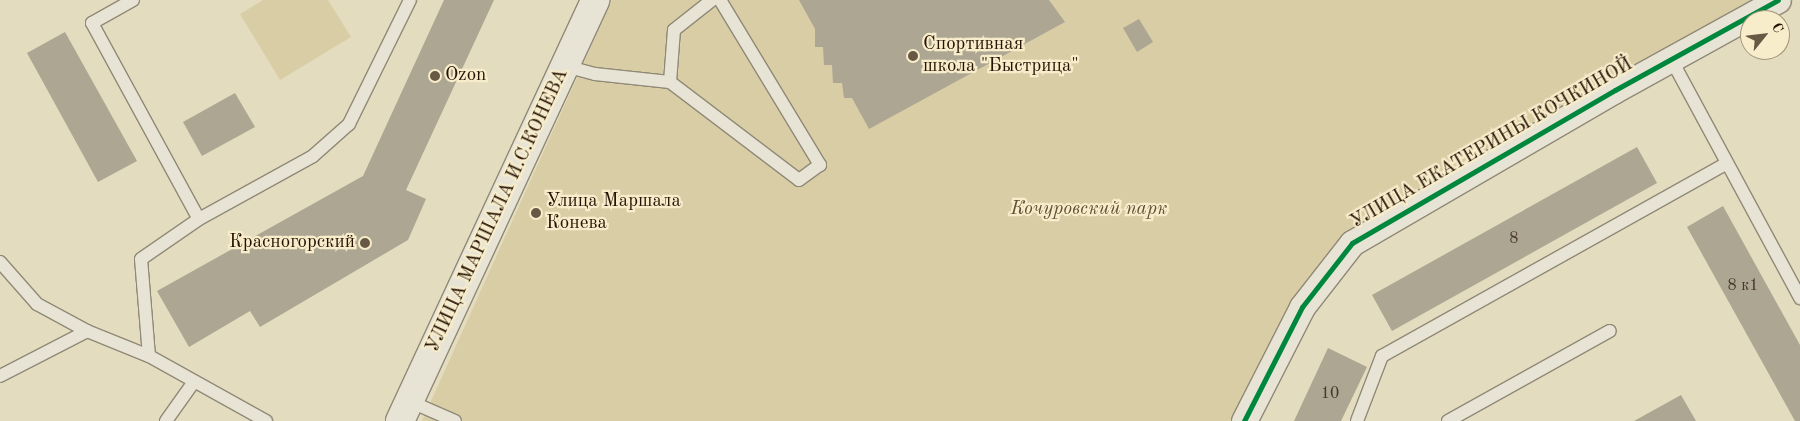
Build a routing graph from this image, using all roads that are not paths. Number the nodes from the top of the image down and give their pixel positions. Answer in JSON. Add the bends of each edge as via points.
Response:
{"nodes":[{"id":1,"x":133,"y":0,"type":"edge"},
{"id":2,"x":410,"y":0,"type":"edge"},
{"id":3,"x":595,"y":0,"type":"edge"},
{"id":4,"x":712,"y":0,"type":"edge"},
{"id":5,"x":720,"y":0,"type":"edge"},
{"id":6,"x":1778,"y":0,"type":"edge"},
{"id":7,"x":1671,"y":59,"type":"junction"},
{"id":8,"x":565,"y":66,"type":"junction"},
{"id":9,"x":670,"y":82,"type":"junction"},
{"id":10,"x":1726,"y":164,"type":"junction"},
{"id":11,"x":199,"y":219,"type":"junction"},
{"id":12,"x":0,"y":262,"type":"edge"},
{"id":13,"x":1800,"y":298,"type":"edge"},
{"id":14,"x":87,"y":331,"type":"junction"},
{"id":15,"x":1610,"y":331,"type":"dead end"},
{"id":16,"x":149,"y":356,"type":"junction"},
{"id":17,"x":0,"y":376,"type":"edge"},
{"id":18,"x":193,"y":383,"type":"junction"},
{"id":19,"x":405,"y":411,"type":"edge"},
{"id":20,"x":166,"y":421,"type":"edge"},
{"id":21,"x":266,"y":421,"type":"edge"},
{"id":22,"x":455,"y":421,"type":"edge"},
{"id":23,"x":1244,"y":421,"type":"edge"},
{"id":24,"x":1357,"y":421,"type":"edge"},
{"id":25,"x":1448,"y":421,"type":"edge"}],
"edges":[{"from":1,"to":11,"type":"lane","via":[[92,23]]},
{"from":2,"to":11,"type":"lane","via":[[349,124],[313,156]]},
{"from":3,"to":8,"type":"main road","name":"УЛИЦА МАРШАЛА И.С.КОНЕВА"},
{"from":4,"to":9,"type":"lane","via":[[674,30]]},
{"from":5,"to":9,"type":"lane","via":[[820,165],[799,180]]},
{"from":6,"to":7,"type":"street","name":"УЛИЦА ЕКАТЕРИНЫ КОЧКИНОЙ"},
{"from":7,"to":10,"type":"lane"},
{"from":7,"to":23,"type":"street","name":"УЛИЦА ЕКАТЕРИНЫ КОЧКИНОЙ","via":[[1352,243],[1302,307]]},
{"from":8,"to":9,"type":"lane","via":[[595,74]]},
{"from":8,"to":19,"type":"main road","name":"УЛИЦА МАРШАЛА И.С.КОНЕВА"},
{"from":10,"to":13,"type":"lane"},
{"from":10,"to":24,"type":"lane","via":[[1382,356]]},
{"from":11,"to":16,"type":"lane","via":[[141,259]]},
{"from":12,"to":14,"type":"lane","via":[[37,304]]},
{"from":14,"to":16,"type":"lane"},
{"from":14,"to":17,"type":"lane"},
{"from":15,"to":25,"type":"lane"},
{"from":16,"to":18,"type":"lane"},
{"from":18,"to":20,"type":"lane"},
{"from":18,"to":21,"type":"lane"},
{"from":19,"to":22,"type":"lane"}]}
